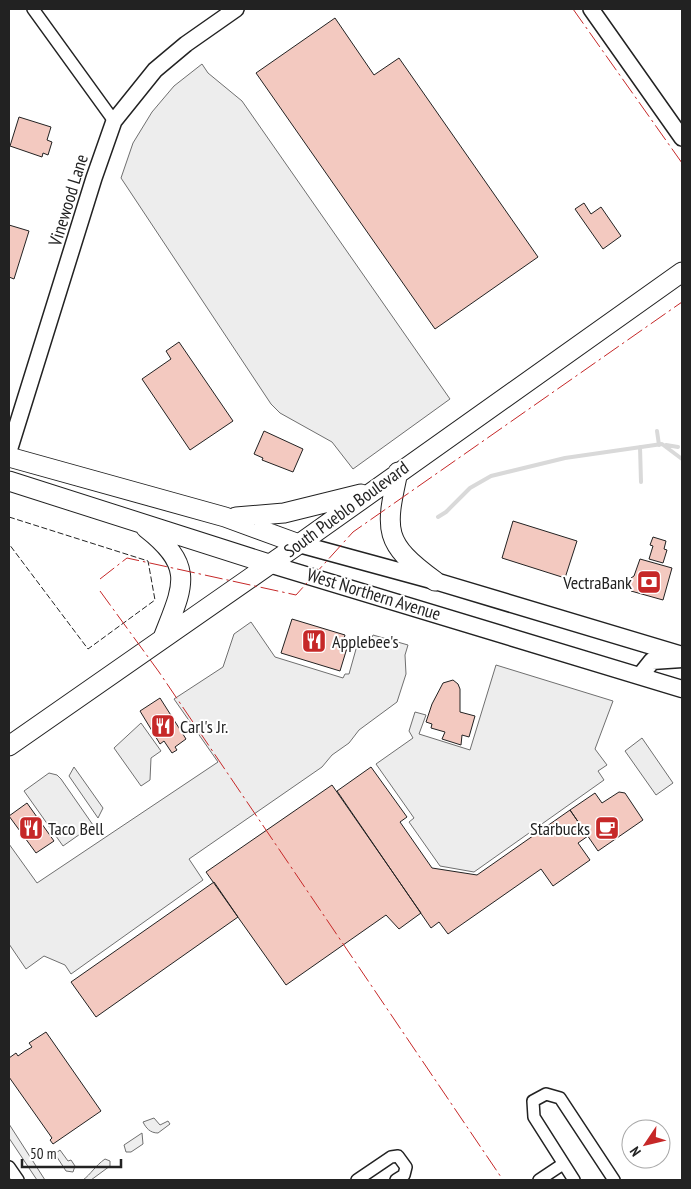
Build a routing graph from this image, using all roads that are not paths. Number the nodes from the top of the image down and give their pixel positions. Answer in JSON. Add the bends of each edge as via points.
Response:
{"nodes":[{"id":1,"x":32,"y":9,"type":"edge"},
{"id":2,"x":236,"y":9,"type":"edge"},
{"id":3,"x":591,"y":9,"type":"edge"},
{"id":4,"x":114,"y":122,"type":"junction"},
{"id":5,"x":682,"y":138,"type":"edge"},
{"id":6,"x":682,"y":272,"type":"edge"},
{"id":7,"x":9,"y":451,"type":"edge"},
{"id":8,"x":9,"y":458,"type":"edge"},
{"id":9,"x":398,"y":472,"type":"junction"},
{"id":10,"x":9,"y":480,"type":"edge"},
{"id":11,"x":370,"y":492,"type":"junction"},
{"id":12,"x":225,"y":517,"type":"junction"},
{"id":13,"x":139,"y":522,"type":"junction"},
{"id":14,"x":299,"y":544,"type":"junction"},
{"id":15,"x":269,"y":564,"type":"junction"},
{"id":16,"x":434,"y":581,"type":"junction"},
{"id":17,"x":163,"y":638,"type":"junction"},
{"id":18,"x":682,"y":654,"type":"edge"},
{"id":19,"x":682,"y":659,"type":"edge"},
{"id":20,"x":640,"y":676,"type":"junction"},
{"id":21,"x":682,"y":689,"type":"edge"},
{"id":22,"x":9,"y":746,"type":"edge"},
{"id":23,"x":563,"y":1164,"type":"junction"},
{"id":24,"x":9,"y":1167,"type":"edge"},
{"id":25,"x":18,"y":1180,"type":"edge"},
{"id":26,"x":357,"y":1180,"type":"edge"},
{"id":27,"x":396,"y":1180,"type":"edge"},
{"id":28,"x":539,"y":1180,"type":"edge"},
{"id":29,"x":574,"y":1180,"type":"edge"},
{"id":30,"x":614,"y":1180,"type":"edge"}],
"edges":[{"from":1,"to":4,"type":"street"},
{"from":2,"to":4,"type":"street","name":"Vinewood Lane","via":[[155,70]]},
{"from":3,"to":5,"type":"street"},
{"from":4,"to":7,"type":"street","name":"Vinewood Lane","via":[[96,170]]},
{"from":6,"to":9,"type":"main road","name":"South Pueblo Boulevard"},
{"from":8,"to":12,"type":"main road","name":"West Northern Avenue"},
{"from":9,"to":11,"type":"main road","name":"South Pueblo Boulevard"},
{"from":9,"to":16,"type":"main road","via":[[389,512],[390,530],[398,547]]},
{"from":10,"to":13,"type":"main road","name":"West Northern Avenue"},
{"from":11,"to":12,"type":"main road","via":[[284,513]]},
{"from":11,"to":14,"type":"main road","name":"South Pueblo Boulevard"},
{"from":12,"to":14,"type":"main road","name":"West Northern Avenue"},
{"from":13,"to":15,"type":"main road","name":"West Northern Avenue"},
{"from":13,"to":17,"type":"main road","via":[[162,540],[181,571],[180,595]]},
{"from":14,"to":15,"type":"main road","name":"South Pueblo Boulevard"},
{"from":14,"to":16,"type":"main road","name":"West Northern Avenue"},
{"from":15,"to":17,"type":"main road","name":"South Pueblo Boulevard"},
{"from":15,"to":20,"type":"main road","name":"West Northern Avenue"},
{"from":16,"to":18,"type":"main road","name":"West Northern Avenue"},
{"from":17,"to":22,"type":"main road","name":"South Pueblo Boulevard"},
{"from":19,"to":20,"type":"main road","via":[[652,661]]},
{"from":20,"to":21,"type":"main road","name":"West Northern Avenue"},
{"from":23,"to":28,"type":"street"},
{"from":23,"to":29,"type":"street"},
{"from":23,"to":30,"type":"street","via":[[534,1117],[533,1102],[546,1094],[560,1098]]},
{"from":24,"to":25,"type":"street"},
{"from":26,"to":27,"type":"street","via":[[391,1157],[398,1156],[406,1167],[404,1175]]}]}
